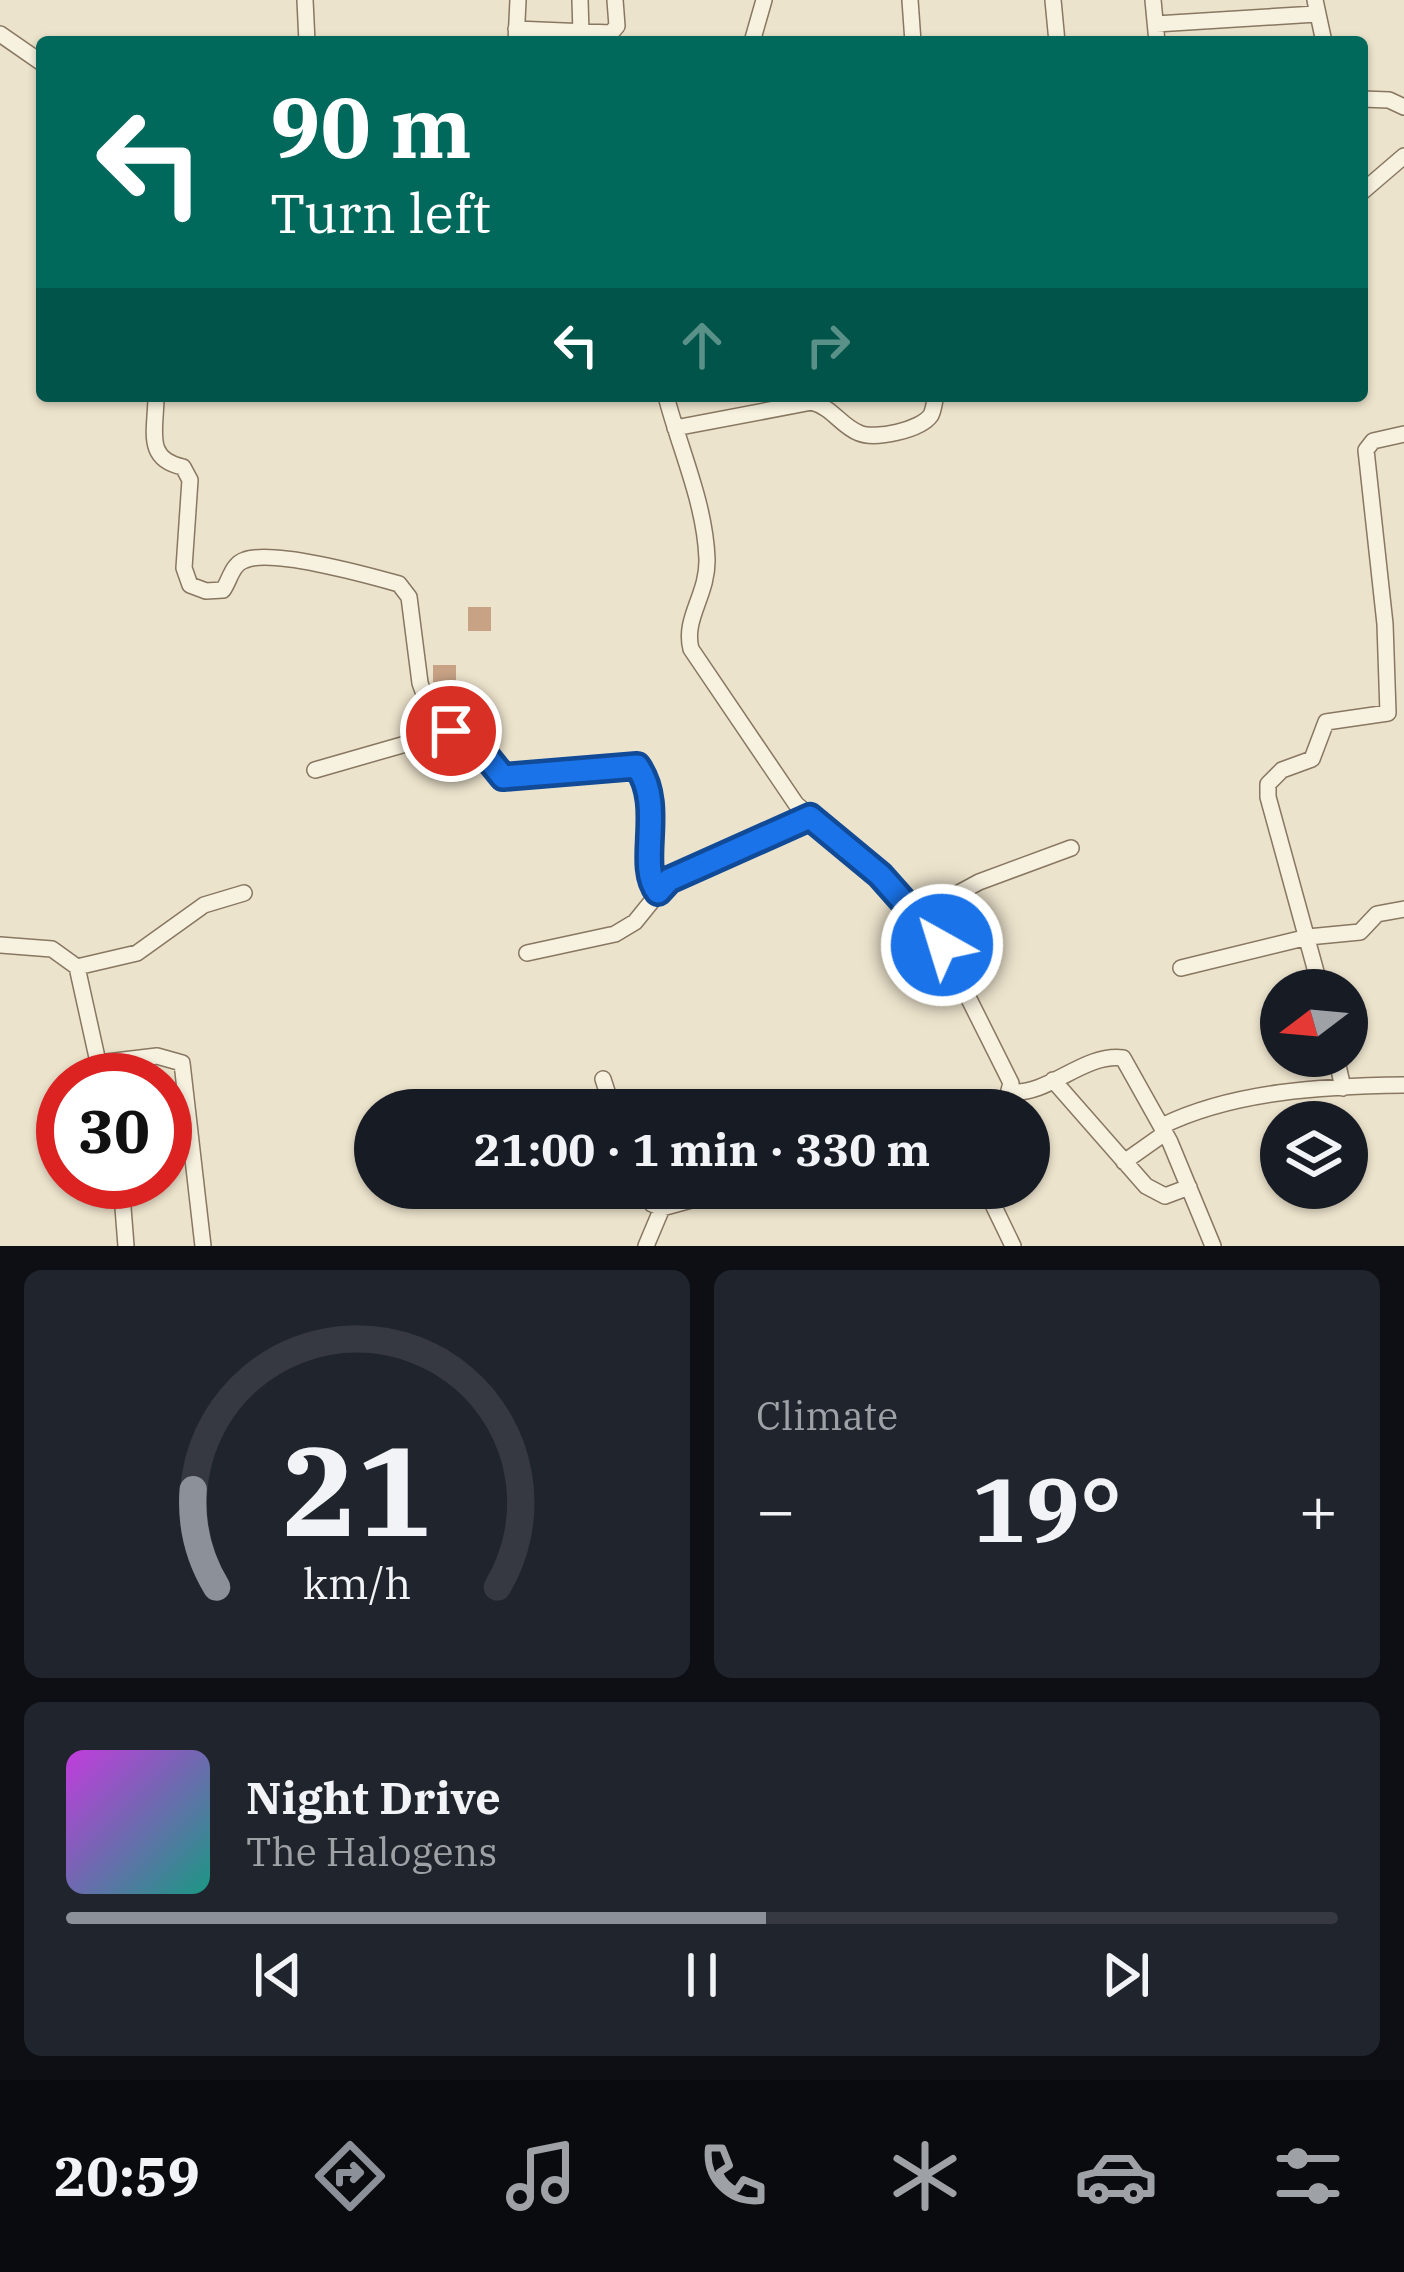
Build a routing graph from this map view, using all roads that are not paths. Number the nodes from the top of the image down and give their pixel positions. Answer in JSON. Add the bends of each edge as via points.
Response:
{"nodes":[{"id":1,"x":305,"y":0,"type":"edge"},
{"id":2,"x":518,"y":0,"type":"edge"},
{"id":3,"x":580,"y":0,"type":"edge"},
{"id":4,"x":615,"y":0,"type":"edge"},
{"id":5,"x":764,"y":0,"type":"edge"},
{"id":6,"x":910,"y":0,"type":"edge"},
{"id":7,"x":1053,"y":0,"type":"edge"},
{"id":8,"x":1153,"y":0,"type":"edge"},
{"id":9,"x":1316,"y":7,"type":"edge"},
{"id":10,"x":1212,"y":20,"type":"junction"},
{"id":11,"x":581,"y":33,"type":"junction"},
{"id":12,"x":1156,"y":33,"type":"edge"},
{"id":13,"x":0,"y":34,"type":"edge"},
{"id":14,"x":307,"y":36,"type":"edge"},
{"id":15,"x":516,"y":36,"type":"edge"},
{"id":16,"x":754,"y":36,"type":"edge"},
{"id":17,"x":913,"y":36,"type":"edge"},
{"id":18,"x":1056,"y":36,"type":"edge"},
{"id":19,"x":1214,"y":36,"type":"edge"},
{"id":20,"x":36,"y":59,"type":"edge"},
{"id":21,"x":1368,"y":99,"type":"edge"},
{"id":22,"x":1404,"y":107,"type":"edge"},
{"id":23,"x":1404,"y":157,"type":"edge"},
{"id":24,"x":1368,"y":187,"type":"edge"},
{"id":25,"x":156,"y":402,"type":"edge"},
{"id":26,"x":668,"y":402,"type":"edge"},
{"id":27,"x":812,"y":402,"type":"edge"},
{"id":28,"x":812,"y":402,"type":"edge"},
{"id":29,"x":934,"y":402,"type":"edge"},
{"id":30,"x":675,"y":428,"type":"junction"},
{"id":31,"x":1404,"y":434,"type":"edge"},
{"id":32,"x":438,"y":733,"type":"junction"},
{"id":33,"x":315,"y":770,"type":"dead end"},
{"id":34,"x":810,"y":817,"type":"junction"},
{"id":35,"x":1071,"y":848,"type":"dead end"},
{"id":36,"x":658,"y":892,"type":"junction"},
{"id":37,"x":244,"y":893,"type":"dead end"},
{"id":38,"x":1404,"y":909,"type":"edge"},
{"id":39,"x":918,"y":915,"type":"junction"},
{"id":40,"x":1308,"y":937,"type":"junction"},
{"id":41,"x":0,"y":945,"type":"edge"},
{"id":42,"x":526,"y":953,"type":"dead end"},
{"id":43,"x":77,"y":968,"type":"junction"},
{"id":44,"x":1181,"y":968,"type":"dead end"},
{"id":45,"x":1316,"y":969,"type":"edge"},
{"id":46,"x":96,"y":1053,"type":"edge"},
{"id":47,"x":1340,"y":1077,"type":"edge"},
{"id":48,"x":603,"y":1079,"type":"dead end"},
{"id":49,"x":1053,"y":1080,"type":"junction"},
{"id":50,"x":1404,"y":1085,"type":"edge"},
{"id":51,"x":1342,"y":1088,"type":"junction"},
{"id":52,"x":606,"y":1089,"type":"edge"},
{"id":53,"x":1010,"y":1089,"type":"edge"},
{"id":54,"x":1034,"y":1089,"type":"edge"},
{"id":55,"x":1164,"y":1130,"type":"junction"},
{"id":56,"x":192,"y":1150,"type":"edge"},
{"id":57,"x":1124,"y":1162,"type":"junction"},
{"id":58,"x":1189,"y":1187,"type":"junction"},
{"id":59,"x":123,"y":1209,"type":"edge"},
{"id":60,"x":662,"y":1209,"type":"edge"},
{"id":61,"x":995,"y":1209,"type":"edge"},
{"id":62,"x":126,"y":1246,"type":"edge"},
{"id":63,"x":203,"y":1246,"type":"edge"},
{"id":64,"x":646,"y":1246,"type":"edge"},
{"id":65,"x":1013,"y":1246,"type":"edge"},
{"id":66,"x":1213,"y":1246,"type":"edge"}],
"edges":[{"from":1,"to":14,"type":"street"},
{"from":2,"to":15,"type":"street"},
{"from":3,"to":11,"type":"street"},
{"from":4,"to":11,"type":"street","via":[[615,31]]},
{"from":5,"to":16,"type":"street"},
{"from":6,"to":17,"type":"street"},
{"from":7,"to":18,"type":"street"},
{"from":8,"to":12,"type":"street"},
{"from":9,"to":10,"type":"street"},
{"from":10,"to":12,"type":"street"},
{"from":10,"to":19,"type":"street"},
{"from":11,"to":15,"type":"street"},
{"from":13,"to":20,"type":"street"},
{"from":21,"to":22,"type":"street"},
{"from":23,"to":24,"type":"street"},
{"from":25,"to":32,"type":"street","via":[[157,453],[190,480],[190,585],[224,590],[235,566],[250,558],[399,584],[409,597],[420,683]]},
{"from":26,"to":30,"type":"street"},
{"from":27,"to":29,"type":"street","via":[[867,436],[920,424]]},
{"from":28,"to":30,"type":"street"},
{"from":30,"to":34,"type":"street","via":[[706,541],[707,586],[688,629],[692,649]]},
{"from":31,"to":40,"type":"street","via":[[1366,450],[1388,713],[1326,722],[1312,759],[1268,784]]},
{"from":32,"to":33,"type":"street"},
{"from":32,"to":36,"type":"street","via":[[469,735],[503,777],[637,766],[649,789],[650,879]]},
{"from":34,"to":36,"type":"street"},
{"from":34,"to":39,"type":"street"},
{"from":35,"to":39,"type":"street"},
{"from":36,"to":42,"type":"street","via":[[615,934]]},
{"from":37,"to":43,"type":"street","via":[[204,905],[137,953]]},
{"from":38,"to":40,"type":"street","via":[[1376,914],[1365,931]]},
{"from":39,"to":53,"type":"street","via":[[974,1004]]},
{"from":40,"to":44,"type":"street"},
{"from":40,"to":45,"type":"street"},
{"from":41,"to":43,"type":"street","via":[[52,949]]},
{"from":43,"to":46,"type":"street"},
{"from":47,"to":51,"type":"street"},
{"from":48,"to":52,"type":"street"},
{"from":49,"to":54,"type":"street"},
{"from":49,"to":55,"type":"street","via":[[1123,1058]]},
{"from":49,"to":57,"type":"street"},
{"from":50,"to":51,"type":"street"},
{"from":51,"to":55,"type":"street","via":[[1196,1110]]},
{"from":55,"to":57,"type":"street"},
{"from":55,"to":58,"type":"street"},
{"from":56,"to":63,"type":"street"},
{"from":57,"to":58,"type":"street","via":[[1155,1193]]},
{"from":58,"to":66,"type":"street"},
{"from":59,"to":62,"type":"street"},
{"from":60,"to":64,"type":"street"},
{"from":61,"to":65,"type":"street"}]}
